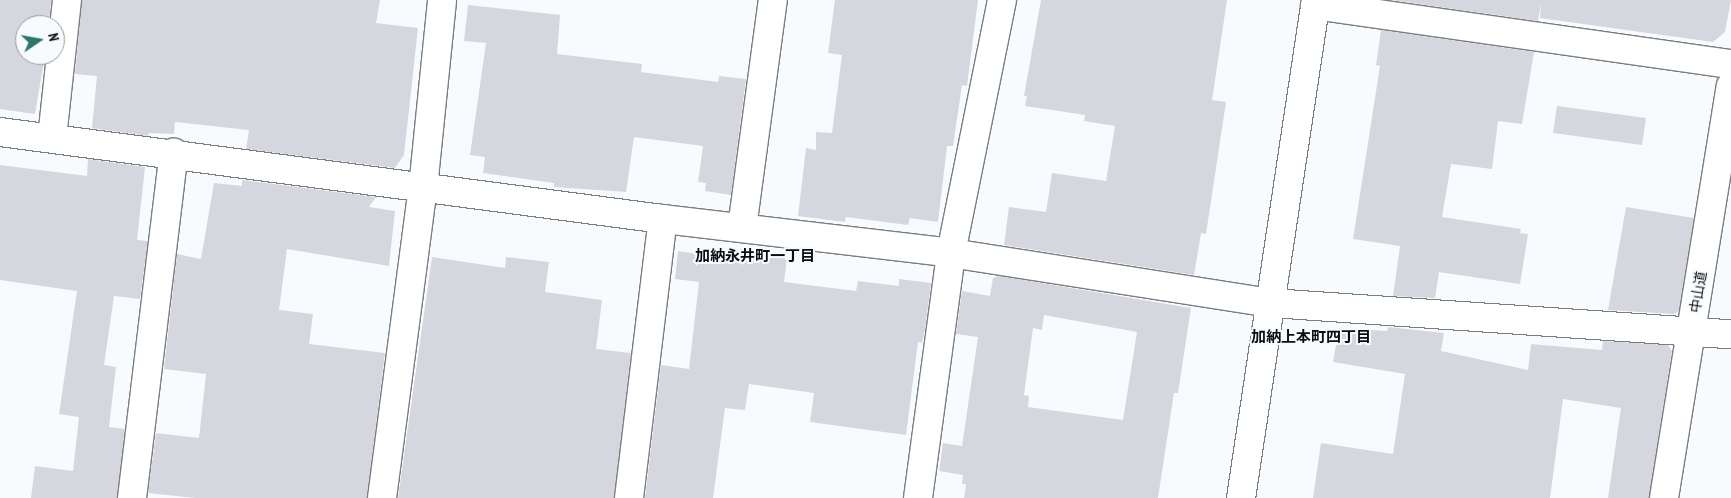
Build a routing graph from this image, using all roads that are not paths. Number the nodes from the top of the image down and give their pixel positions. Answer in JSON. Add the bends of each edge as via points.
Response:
{"nodes":[{"id":1,"x":67,"y":0,"type":"edge"},
{"id":2,"x":442,"y":0,"type":"edge"},
{"id":3,"x":773,"y":0,"type":"edge"},
{"id":4,"x":1002,"y":0,"type":"edge"},
{"id":5,"x":1315,"y":3,"type":"edge"},
{"id":6,"x":1731,"y":64,"type":"edge"},
{"id":7,"x":1731,"y":86,"type":"edge"},
{"id":8,"x":0,"y":132,"type":"edge"},
{"id":9,"x":52,"y":138,"type":"junction"},
{"id":10,"x":174,"y":153,"type":"junction"},
{"id":11,"x":423,"y":188,"type":"junction"},
{"id":12,"x":663,"y":219,"type":"junction"},
{"id":13,"x":742,"y":228,"type":"junction"},
{"id":14,"x":951,"y":253,"type":"junction"},
{"id":15,"x":1271,"y":303,"type":"junction"},
{"id":16,"x":1692,"y":330,"type":"junction"},
{"id":17,"x":1731,"y":334,"type":"edge"},
{"id":18,"x":132,"y":498,"type":"edge"},
{"id":19,"x":382,"y":498,"type":"edge"},
{"id":20,"x":629,"y":498,"type":"edge"},
{"id":21,"x":918,"y":498,"type":"edge"},
{"id":22,"x":1240,"y":498,"type":"edge"},
{"id":23,"x":1664,"y":498,"type":"edge"}],
"edges":[{"from":1,"to":9,"type":"street"},
{"from":2,"to":11,"type":"street"},
{"from":3,"to":13,"type":"street"},
{"from":4,"to":14,"type":"street"},
{"from":5,"to":6,"type":"street"},
{"from":5,"to":15,"type":"street"},
{"from":7,"to":16,"type":"street","name":"中山道"},
{"from":8,"to":9,"type":"street"},
{"from":9,"to":10,"type":"street"},
{"from":10,"to":11,"type":"street"},
{"from":10,"to":18,"type":"street"},
{"from":11,"to":12,"type":"street"},
{"from":11,"to":19,"type":"street"},
{"from":12,"to":13,"type":"street"},
{"from":12,"to":20,"type":"street"},
{"from":13,"to":14,"type":"street"},
{"from":14,"to":15,"type":"street"},
{"from":14,"to":21,"type":"street"},
{"from":15,"to":16,"type":"street"},
{"from":15,"to":22,"type":"street"},
{"from":16,"to":17,"type":"street"},
{"from":16,"to":23,"type":"street","name":"中山道"}]}
